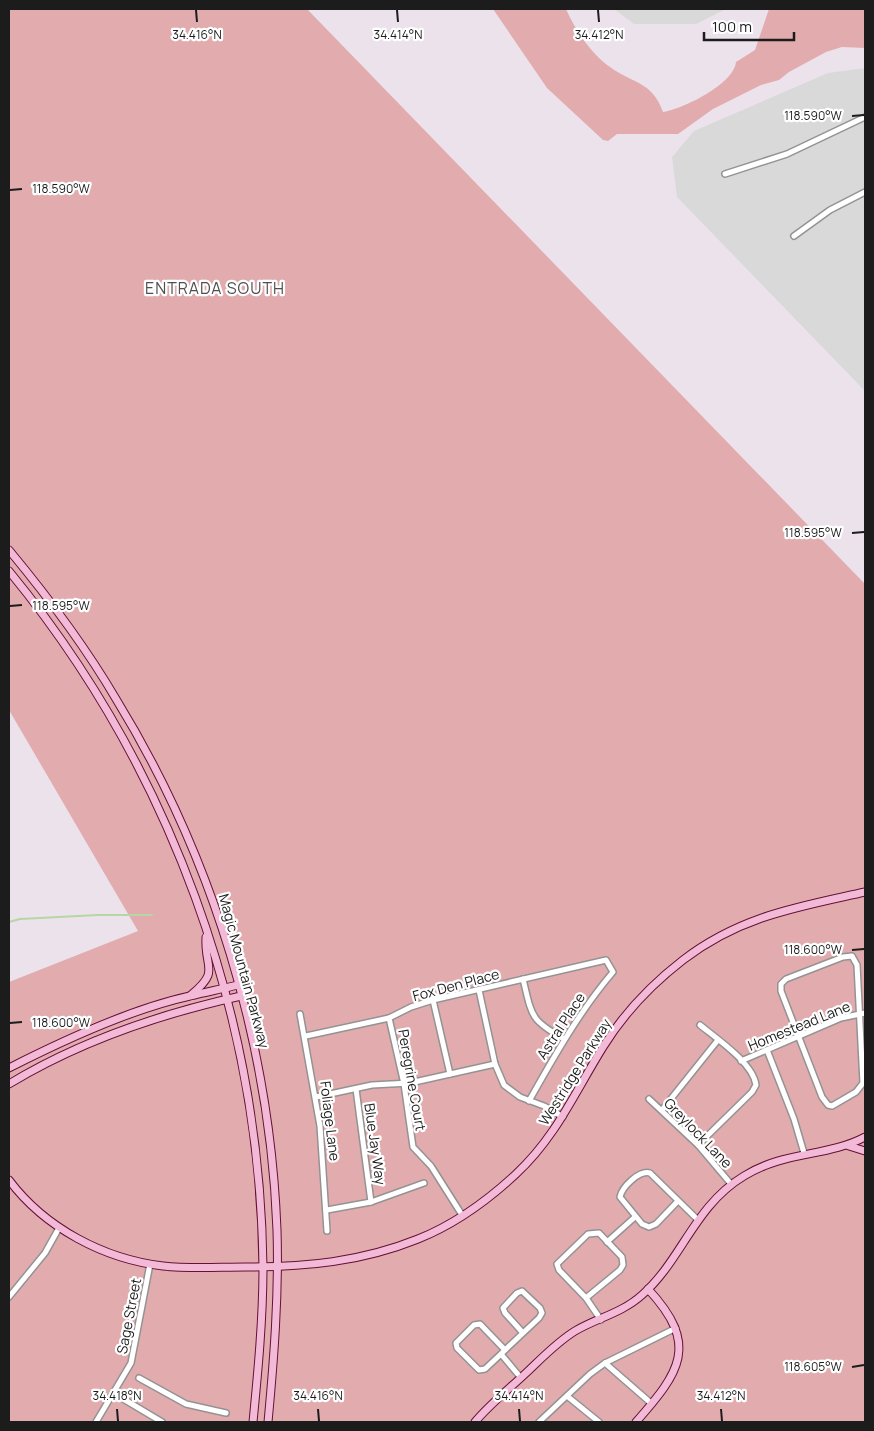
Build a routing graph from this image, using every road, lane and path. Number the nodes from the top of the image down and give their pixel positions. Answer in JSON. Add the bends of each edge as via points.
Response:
{"nodes":[{"id":1,"x":865,"y":117,"type":"edge"},
{"id":2,"x":725,"y":174,"type":"dead end"},
{"id":3,"x":865,"y":192,"type":"edge"},
{"id":4,"x":794,"y":236,"type":"dead end"},
{"id":5,"x":9,"y":550,"type":"edge"},
{"id":6,"x":9,"y":571,"type":"edge"},
{"id":7,"x":865,"y":892,"type":"edge"},
{"id":8,"x":206,"y":931,"type":"junction"},
{"id":9,"x":610,"y":966,"type":"joint"},
{"id":10,"x":523,"y":979,"type":"junction"},
{"id":11,"x":238,"y":985,"type":"junction"},
{"id":12,"x":224,"y":989,"type":"junction"},
{"id":13,"x":479,"y":990,"type":"junction"},
{"id":14,"x":191,"y":995,"type":"junction"},
{"id":15,"x":241,"y":996,"type":"junction"},
{"id":16,"x":227,"y":999,"type":"junction"},
{"id":17,"x":433,"y":1000,"type":"junction"},
{"id":18,"x":862,"y":1013,"type":"edge"},
{"id":19,"x":300,"y":1014,"type":"dead end"},
{"id":20,"x":389,"y":1018,"type":"junction"},
{"id":21,"x":700,"y":1026,"type":"dead end"},
{"id":22,"x":306,"y":1036,"type":"junction"},
{"id":23,"x":798,"y":1036,"type":"junction"},
{"id":24,"x":564,"y":1039,"type":"junction"},
{"id":25,"x":718,"y":1040,"type":"junction"},
{"id":26,"x":767,"y":1050,"type":"junction"},
{"id":27,"x":741,"y":1061,"type":"junction"},
{"id":28,"x":495,"y":1064,"type":"junction"},
{"id":29,"x":9,"y":1068,"type":"edge"},
{"id":30,"x":450,"y":1074,"type":"junction"},
{"id":31,"x":9,"y":1084,"type":"edge"},
{"id":32,"x":404,"y":1084,"type":"junction"},
{"id":33,"x":356,"y":1089,"type":"junction"},
{"id":34,"x":316,"y":1097,"type":"junction"},
{"id":35,"x":649,"y":1098,"type":"dead end"},
{"id":36,"x":529,"y":1101,"type":"junction"},
{"id":37,"x":662,"y":1110,"type":"junction"},
{"id":38,"x":563,"y":1117,"type":"junction"},
{"id":39,"x":865,"y":1137,"type":"edge"},
{"id":40,"x":698,"y":1145,"type":"junction"},
{"id":41,"x":849,"y":1146,"type":"junction"},
{"id":42,"x":865,"y":1151,"type":"edge"},
{"id":43,"x":804,"y":1153,"type":"junction"},
{"id":44,"x":9,"y":1180,"type":"edge"},
{"id":45,"x":424,"y":1182,"type":"dead end"},
{"id":46,"x":730,"y":1184,"type":"junction"},
{"id":47,"x":678,"y":1201,"type":"junction"},
{"id":48,"x":371,"y":1202,"type":"junction"},
{"id":49,"x":327,"y":1210,"type":"junction"},
{"id":50,"x":462,"y":1215,"type":"junction"},
{"id":51,"x":635,"y":1217,"type":"junction"},
{"id":52,"x":698,"y":1220,"type":"junction"},
{"id":53,"x":59,"y":1228,"type":"junction"},
{"id":54,"x":327,"y":1231,"type":"dead end"},
{"id":55,"x":607,"y":1242,"type":"junction"},
{"id":56,"x":150,"y":1264,"type":"junction"},
{"id":57,"x":262,"y":1267,"type":"junction"},
{"id":58,"x":277,"y":1267,"type":"junction"},
{"id":59,"x":648,"y":1289,"type":"junction"},
{"id":60,"x":9,"y":1297,"type":"edge"},
{"id":61,"x":586,"y":1298,"type":"junction"},
{"id":62,"x":601,"y":1320,"type":"junction"},
{"id":63,"x":676,"y":1328,"type":"junction"},
{"id":64,"x":523,"y":1333,"type":"junction"},
{"id":65,"x":503,"y":1352,"type":"junction"},
{"id":66,"x":605,"y":1363,"type":"junction"},
{"id":67,"x":139,"y":1378,"type":"dead end"},
{"id":68,"x":521,"y":1378,"type":"junction"},
{"id":69,"x":115,"y":1394,"type":"junction"},
{"id":70,"x":567,"y":1396,"type":"junction"},
{"id":71,"x":652,"y":1404,"type":"junction"},
{"id":72,"x":226,"y":1413,"type":"dead end"},
{"id":73,"x":96,"y":1422,"type":"edge"},
{"id":74,"x":162,"y":1422,"type":"edge"},
{"id":75,"x":253,"y":1422,"type":"edge"},
{"id":76,"x":268,"y":1422,"type":"edge"},
{"id":77,"x":474,"y":1422,"type":"edge"},
{"id":78,"x":539,"y":1422,"type":"edge"},
{"id":79,"x":599,"y":1422,"type":"edge"},
{"id":80,"x":636,"y":1422,"type":"edge"}],
"edges":[{"from":1,"to":2,"type":"street","via":[[787,154]]},
{"from":3,"to":4,"type":"street","via":[[824,214]]},
{"from":5,"to":11,"type":"street","name":"Magic Mountain Parkway","via":[[92,660],[145,749],[203,875]]},
{"from":6,"to":8,"type":"street","name":"Magic Mountain Parkway","via":[[66,647],[121,733],[182,858]]},
{"from":7,"to":38,"type":"street","name":"Westridge Parkway","via":[[779,911],[725,934],[685,959],[654,986],[619,1024]]},
{"from":8,"to":12,"type":"street","name":"Magic Mountain Parkway"},
{"from":8,"to":14,"type":"street","via":[[205,950],[210,975],[206,983]]},
{"from":9,"to":10,"type":"street","name":"Fox Den Place","via":[[606,960]]},
{"from":9,"to":24,"type":"street","name":"Astral Place","via":[[614,972]]},
{"from":10,"to":13,"type":"street","name":"Fox Den Place"},
{"from":10,"to":24,"type":"street","via":[[532,1016]]},
{"from":11,"to":12,"type":"street"},
{"from":11,"to":15,"type":"street","name":"Magic Mountain Parkway"},
{"from":12,"to":14,"type":"street"},
{"from":12,"to":16,"type":"street","name":"Magic Mountain Parkway"},
{"from":13,"to":17,"type":"street","name":"Fox Den Place"},
{"from":13,"to":28,"type":"street"},
{"from":14,"to":29,"type":"street","via":[[96,1028]]},
{"from":15,"to":16,"type":"street"},
{"from":15,"to":58,"type":"street","name":"Magic Mountain Parkway","via":[[267,1126]]},
{"from":16,"to":31,"type":"street","via":[[100,1039]]},
{"from":16,"to":57,"type":"street","name":"Magic Mountain Parkway","via":[[254,1136]]},
{"from":17,"to":20,"type":"street","name":"Fox Den Place"},
{"from":17,"to":30,"type":"street"},
{"from":18,"to":23,"type":"street","name":"Homestead Lane"},
{"from":18,"to":23,"type":"street","via":[[862,1087],[836,1104],[828,1105],[822,1097]]},
{"from":18,"to":23,"type":"street","via":[[857,964],[852,956],[843,957],[786,978],[781,984]]},
{"from":19,"to":22,"type":"street","name":"Foliage Lane"},
{"from":20,"to":22,"type":"street","name":"Fox Den Place"},
{"from":20,"to":32,"type":"street","name":"Peregrine Court"},
{"from":21,"to":25,"type":"street"},
{"from":22,"to":34,"type":"street","name":"Foliage Lane"},
{"from":23,"to":26,"type":"street","name":"Homestead Lane"},
{"from":24,"to":36,"type":"street","name":"Astral Place"},
{"from":25,"to":27,"type":"street"},
{"from":25,"to":37,"type":"street"},
{"from":26,"to":27,"type":"street","name":"Homestead Lane"},
{"from":26,"to":43,"type":"street"},
{"from":27,"to":40,"type":"street","via":[[756,1085]]},
{"from":28,"to":30,"type":"street"},
{"from":28,"to":36,"type":"street","via":[[504,1085]]},
{"from":30,"to":32,"type":"street"},
{"from":32,"to":33,"type":"street","via":[[385,1083]]},
{"from":32,"to":50,"type":"street","name":"Peregrine Court","via":[[413,1147],[431,1166]]},
{"from":33,"to":34,"type":"street"},
{"from":33,"to":48,"type":"street","name":"Blue Jay Way"},
{"from":34,"to":49,"type":"street","name":"Foliage Lane"},
{"from":35,"to":37,"type":"street","name":"Greylock Lane"},
{"from":36,"to":38,"type":"street"},
{"from":37,"to":40,"type":"street","name":"Greylock Lane"},
{"from":38,"to":50,"type":"street","name":"Westridge Parkway","via":[[518,1172],[495,1193]]},
{"from":39,"to":41,"type":"street"},
{"from":40,"to":46,"type":"street","name":"Greylock Lane"},
{"from":41,"to":42,"type":"street"},
{"from":41,"to":43,"type":"street"},
{"from":43,"to":46,"type":"street","via":[[760,1167]]},
{"from":44,"to":53,"type":"street","name":"Westridge Parkway","via":[[34,1208]]},
{"from":45,"to":48,"type":"street"},
{"from":46,"to":52,"type":"street"},
{"from":47,"to":51,"type":"street","via":[[652,1226],[645,1226]]},
{"from":47,"to":51,"type":"street","via":[[650,1173],[642,1173],[620,1195]]},
{"from":47,"to":52,"type":"street"},
{"from":48,"to":49,"type":"street"},
{"from":49,"to":54,"type":"street","name":"Foliage Lane"},
{"from":50,"to":58,"type":"street","name":"Westridge Parkway","via":[[420,1238],[371,1255],[310,1266]]},
{"from":51,"to":55,"type":"street"},
{"from":52,"to":59,"type":"street"},
{"from":53,"to":56,"type":"street","name":"Westridge Parkway","via":[[101,1249]]},
{"from":53,"to":60,"type":"street","via":[[45,1252]]},
{"from":55,"to":61,"type":"street","via":[[622,1257],[623,1268]]},
{"from":55,"to":61,"type":"street","via":[[599,1233],[591,1232],[557,1264]]},
{"from":56,"to":57,"type":"street","name":"Westridge Parkway"},
{"from":56,"to":69,"type":"street","name":"Sage Street","via":[[135,1351]]},
{"from":57,"to":58,"type":"street","name":"Westridge Parkway"},
{"from":57,"to":75,"type":"street","name":"Magic Mountain Parkway","via":[[260,1352]]},
{"from":58,"to":76,"type":"street","name":"Magic Mountain Parkway","via":[[275,1348]]},
{"from":59,"to":62,"type":"street","via":[[626,1307]]},
{"from":59,"to":63,"type":"street","via":[[666,1308]]},
{"from":61,"to":62,"type":"street"},
{"from":62,"to":68,"type":"street","via":[[564,1339]]},
{"from":63,"to":66,"type":"street"},
{"from":63,"to":71,"type":"street","via":[[676,1366],[672,1378]]},
{"from":64,"to":64,"type":"street","via":[[542,1313],[522,1292],[503,1308]]},
{"from":64,"to":65,"type":"street"},
{"from":65,"to":65,"type":"street","via":[[478,1323],[456,1343],[479,1370],[485,1369]]},
{"from":65,"to":68,"type":"street"},
{"from":66,"to":70,"type":"street"},
{"from":66,"to":71,"type":"street"},
{"from":67,"to":72,"type":"street","via":[[186,1404]]},
{"from":68,"to":77,"type":"street"},
{"from":69,"to":73,"type":"street","name":"Sage Street"},
{"from":69,"to":74,"type":"street"},
{"from":70,"to":78,"type":"street"},
{"from":70,"to":79,"type":"street"},
{"from":71,"to":80,"type":"street"}]}
